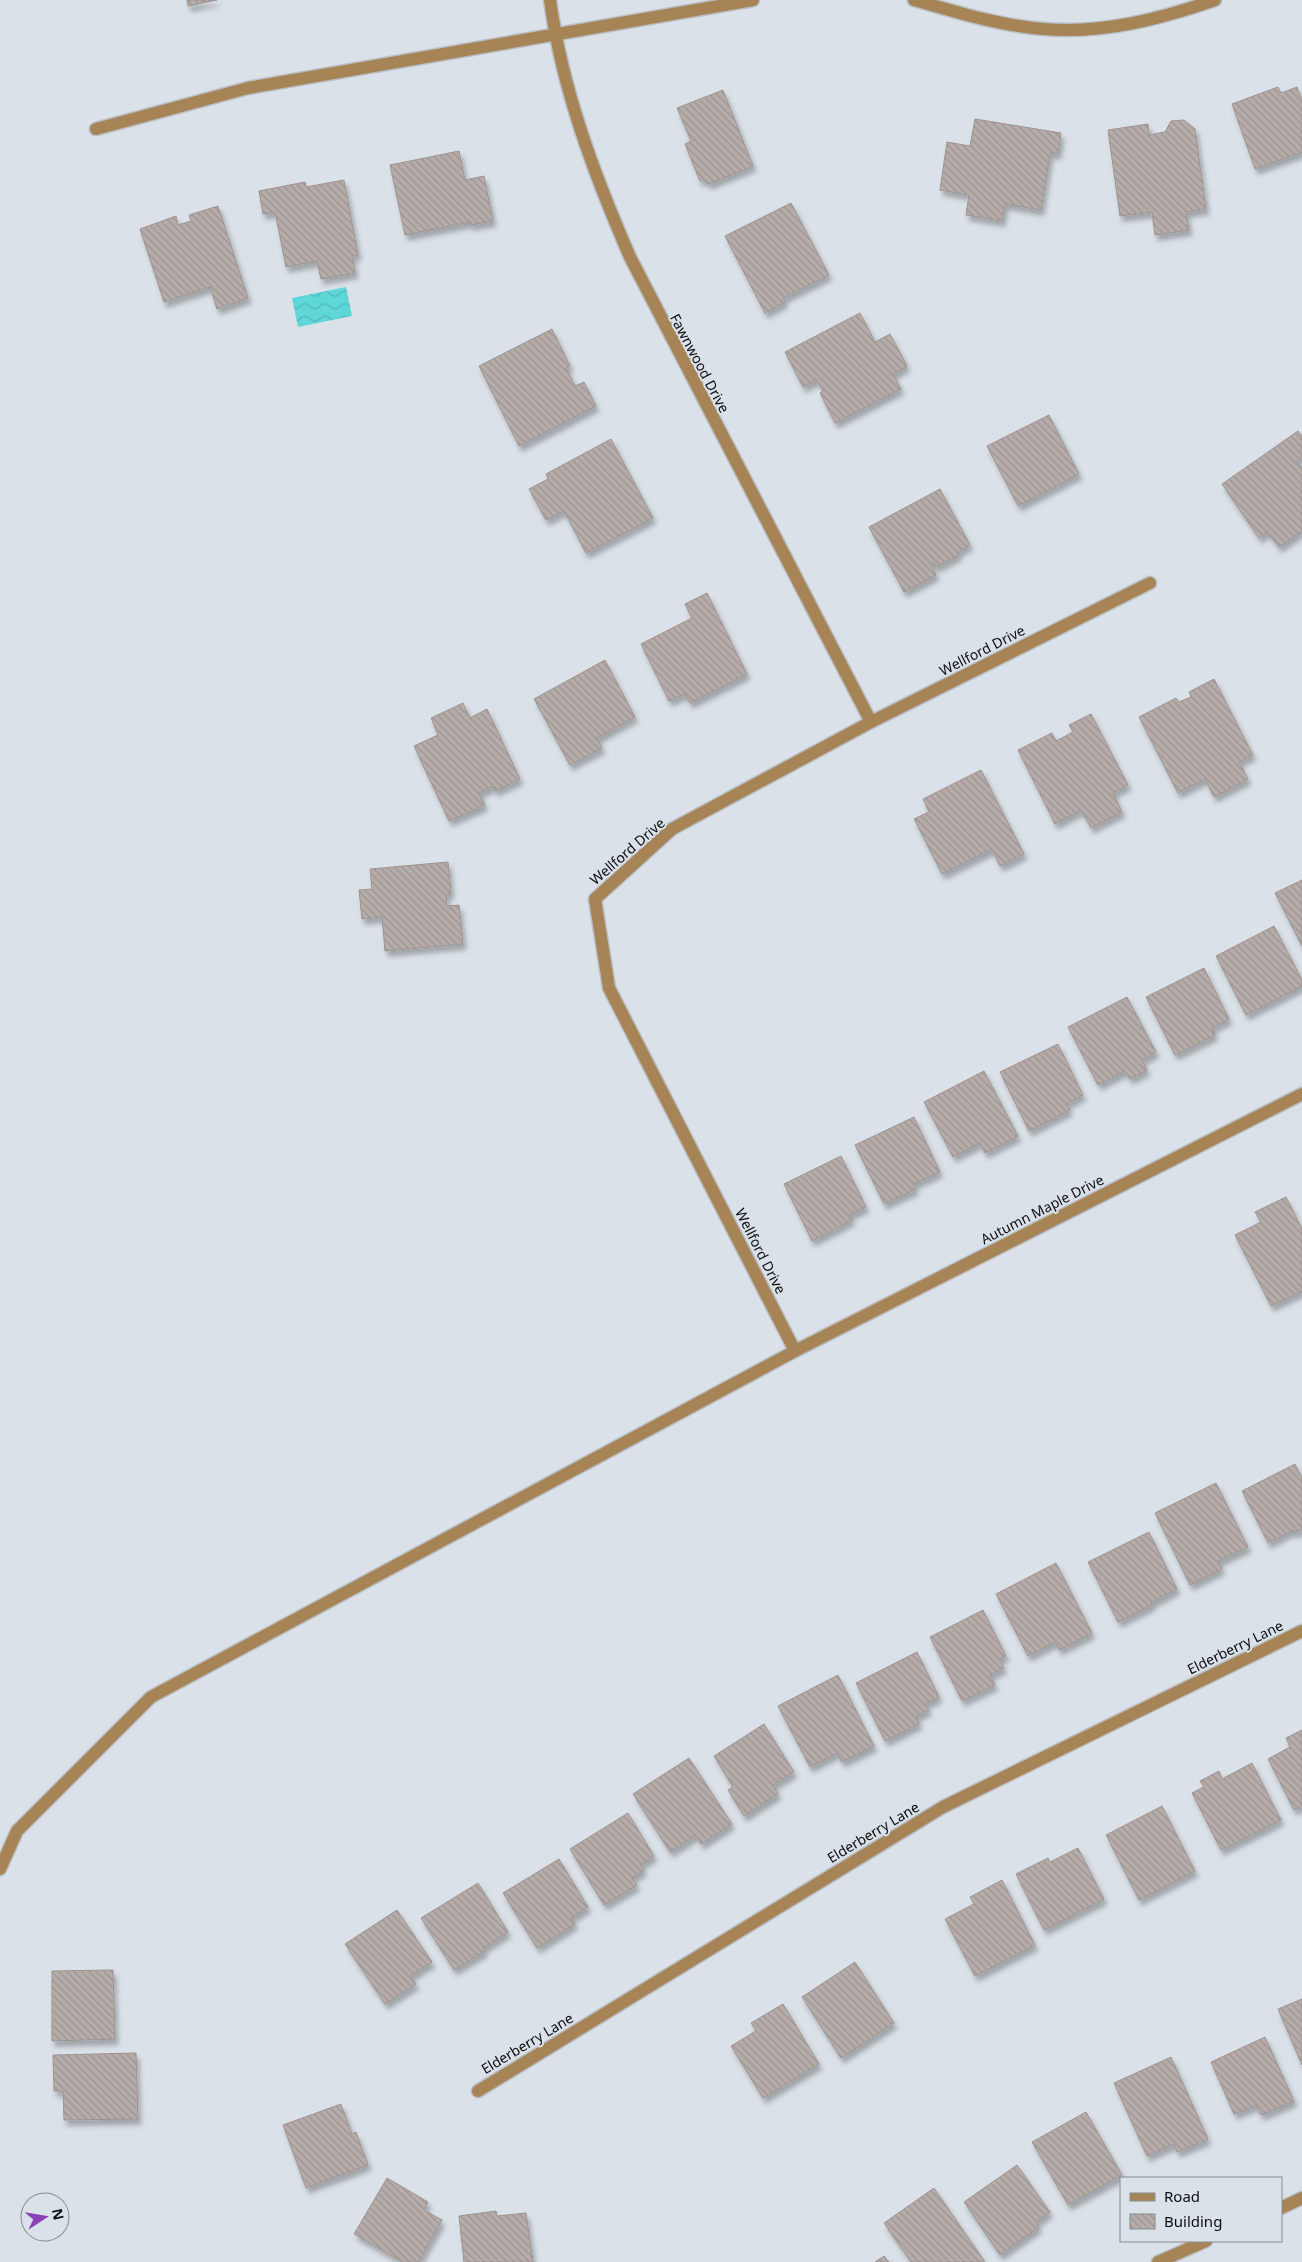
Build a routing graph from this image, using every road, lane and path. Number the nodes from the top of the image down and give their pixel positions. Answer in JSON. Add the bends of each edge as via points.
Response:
{"nodes":[{"id":1,"x":550,"y":0,"type":"edge"},
{"id":2,"x":753,"y":0,"type":"edge"},
{"id":3,"x":914,"y":0,"type":"edge"},
{"id":4,"x":1215,"y":0,"type":"edge"},
{"id":5,"x":555,"y":34,"type":"junction"},
{"id":6,"x":96,"y":129,"type":"dead end"},
{"id":7,"x":1150,"y":583,"type":"dead end"},
{"id":8,"x":871,"y":722,"type":"junction"},
{"id":9,"x":1302,"y":1094,"type":"edge"},
{"id":10,"x":796,"y":1351,"type":"junction"},
{"id":11,"x":1302,"y":1631,"type":"edge"},
{"id":12,"x":0,"y":1869,"type":"edge"},
{"id":13,"x":478,"y":2091,"type":"dead end"},
{"id":14,"x":1302,"y":2198,"type":"edge"},
{"id":15,"x":1282,"y":2208,"type":"edge"},
{"id":16,"x":1204,"y":2242,"type":"edge"},
{"id":17,"x":1158,"y":2262,"type":"edge"}],
"edges":[{"from":1,"to":5,"type":"street","name":"Fawnwood Drive"},
{"from":2,"to":5,"type":"street"},
{"from":3,"to":4,"type":"street","via":[[992,20],[1043,29],[1071,30],[1132,24]]},
{"from":5,"to":6,"type":"street","via":[[248,88]]},
{"from":5,"to":8,"type":"street","name":"Fawnwood Drive","via":[[590,159],[630,257]]},
{"from":7,"to":8,"type":"street","name":"Wellford Drive"},
{"from":8,"to":10,"type":"street","name":"Wellford Drive","via":[[672,829],[595,899],[609,988]]},
{"from":9,"to":10,"type":"street","name":"Autumn Maple Drive"},
{"from":10,"to":12,"type":"street","name":"Autumn Maple Drive","via":[[151,1697],[17,1831]]},
{"from":11,"to":13,"type":"street","name":"Elderberry Lane","via":[[943,1807]]},
{"from":14,"to":15,"type":"street"},
{"from":16,"to":17,"type":"street"}]}
